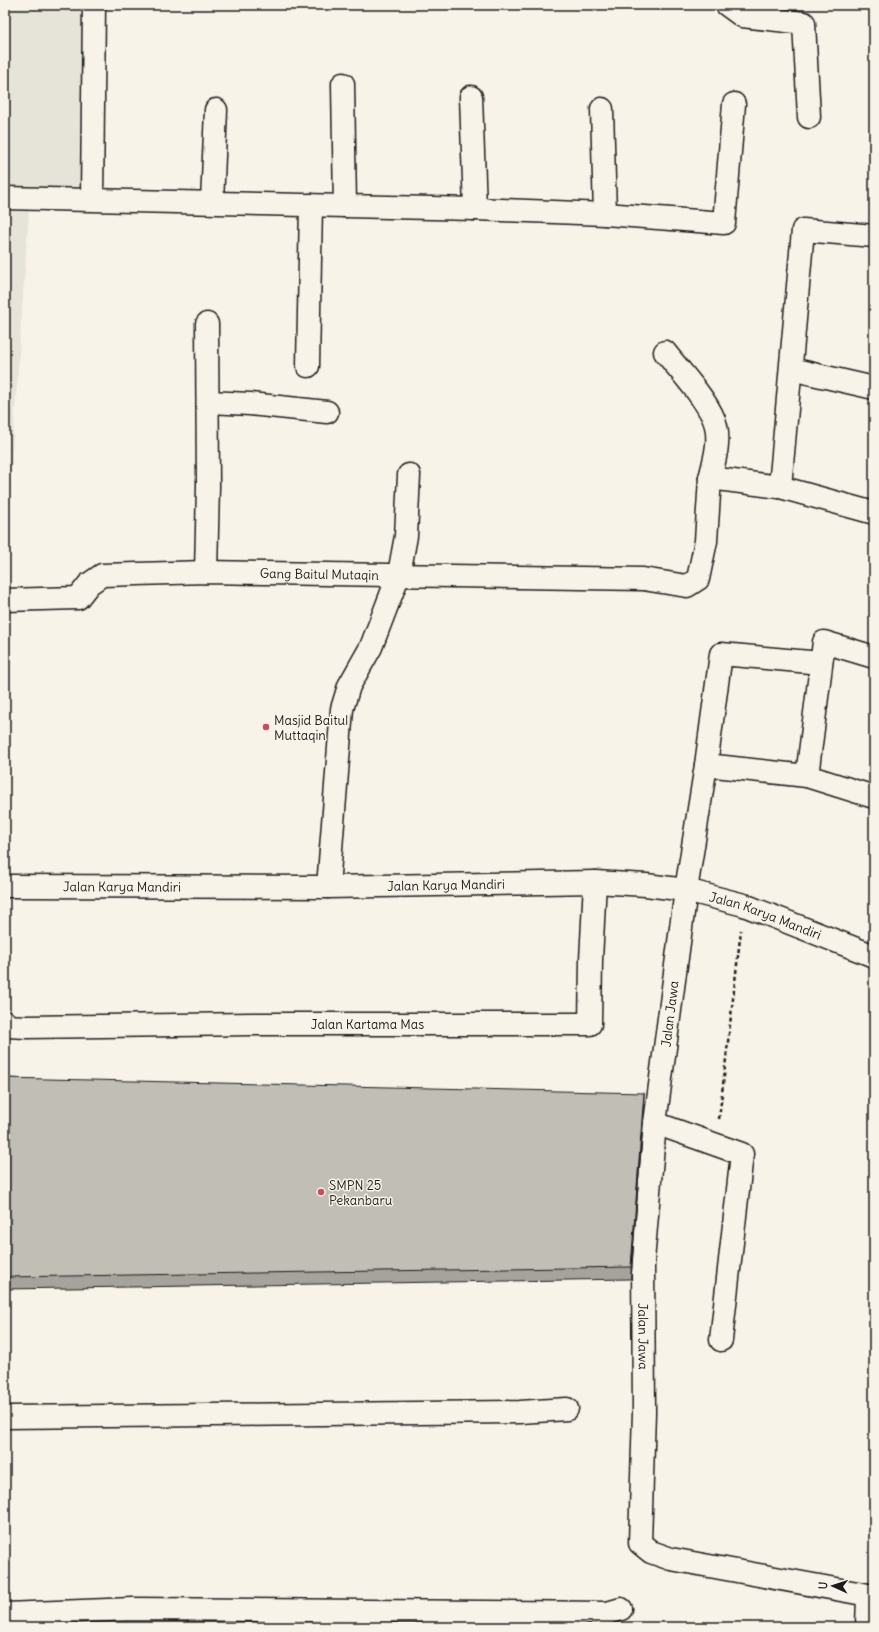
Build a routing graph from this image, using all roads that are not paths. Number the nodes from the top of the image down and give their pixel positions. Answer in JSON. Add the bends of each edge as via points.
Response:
{"nodes":[{"id":1,"x":94,"y":5,"type":"edge"},
{"id":2,"x":727,"y":5,"type":"edge"},
{"id":3,"x":343,"y":84,"type":"dead end"},
{"id":4,"x":471,"y":97,"type":"dead end"},
{"id":5,"x":734,"y":104,"type":"dead end"},
{"id":6,"x":602,"y":109,"type":"dead end"},
{"id":7,"x":216,"y":110,"type":"dead end"},
{"id":8,"x":809,"y":117,"type":"dead end"},
{"id":9,"x":5,"y":198,"type":"edge"},
{"id":10,"x":92,"y":199,"type":"junction"},
{"id":11,"x":212,"y":202,"type":"junction"},
{"id":12,"x":311,"y":205,"type":"junction"},
{"id":13,"x":345,"y":206,"type":"junction"},
{"id":14,"x":476,"y":209,"type":"junction"},
{"id":15,"x":605,"y":214,"type":"junction"},
{"id":16,"x":874,"y":236,"type":"edge"},
{"id":17,"x":207,"y":324,"type":"dead end"},
{"id":18,"x":665,"y":352,"type":"dead end"},
{"id":19,"x":308,"y":366,"type":"dead end"},
{"id":20,"x":791,"y":369,"type":"junction"},
{"id":21,"x":874,"y":388,"type":"edge"},
{"id":22,"x":208,"y":402,"type":"junction"},
{"id":23,"x":327,"y":412,"type":"dead end"},
{"id":24,"x":409,"y":475,"type":"dead end"},
{"id":25,"x":710,"y":478,"type":"junction"},
{"id":26,"x":780,"y":487,"type":"junction"},
{"id":27,"x":874,"y":513,"type":"edge"},
{"id":28,"x":206,"y":572,"type":"junction"},
{"id":29,"x":399,"y":574,"type":"junction"},
{"id":30,"x":5,"y":600,"type":"edge"},
{"id":31,"x":874,"y":657,"type":"edge"},
{"id":32,"x":821,"y":663,"type":"junction"},
{"id":33,"x":706,"y":765,"type":"junction"},
{"id":34,"x":807,"y":776,"type":"junction"},
{"id":35,"x":874,"y":797,"type":"edge"},
{"id":36,"x":595,"y":882,"type":"junction"},
{"id":37,"x":5,"y":886,"type":"edge"},
{"id":38,"x":328,"y":887,"type":"junction"},
{"id":39,"x":686,"y":890,"type":"junction"},
{"id":40,"x":874,"y":956,"type":"edge"},
{"id":41,"x":5,"y":1022,"type":"edge"},
{"id":42,"x":655,"y":1123,"type":"junction"},
{"id":43,"x":721,"y":1340,"type":"dead end"},
{"id":44,"x":566,"y":1409,"type":"dead end"},
{"id":45,"x":5,"y":1417,"type":"edge"},
{"id":46,"x":871,"y":1596,"type":"edge"},
{"id":47,"x":621,"y":1608,"type":"dead end"},
{"id":48,"x":5,"y":1614,"type":"edge"},
{"id":49,"x":867,"y":1627,"type":"edge"}],
"edges":[{"from":1,"to":10,"type":"street"},
{"from":2,"to":8,"type":"street","via":[[742,16],[804,23]]},
{"from":3,"to":13,"type":"street"},
{"from":4,"to":14,"type":"street"},
{"from":5,"to":15,"type":"street","via":[[724,223]]},
{"from":6,"to":15,"type":"street"},
{"from":7,"to":11,"type":"street"},
{"from":9,"to":10,"type":"street"},
{"from":10,"to":11,"type":"street"},
{"from":11,"to":12,"type":"street"},
{"from":12,"to":13,"type":"street"},
{"from":12,"to":19,"type":"street"},
{"from":13,"to":14,"type":"street"},
{"from":14,"to":15,"type":"street"},
{"from":16,"to":20,"type":"street","via":[[803,230]]},
{"from":17,"to":22,"type":"street"},
{"from":18,"to":25,"type":"street","name":"Gang Baitul Mutaqin","via":[[706,405],[716,426],[716,454]]},
{"from":20,"to":21,"type":"street"},
{"from":20,"to":26,"type":"street"},
{"from":22,"to":23,"type":"street"},
{"from":22,"to":28,"type":"street"},
{"from":24,"to":29,"type":"street","via":[[406,536]]},
{"from":25,"to":26,"type":"street"},
{"from":25,"to":29,"type":"street","name":"Gang Baitul Mutaqin","via":[[706,542],[698,579],[687,586],[643,580]]},
{"from":26,"to":27,"type":"street"},
{"from":28,"to":29,"type":"street","name":"Gang Baitul Mutaqin"},
{"from":28,"to":30,"type":"street","name":"Gang Baitul Mutaqin","via":[[102,575],[89,584],[78,598]]},
{"from":29,"to":38,"type":"street","via":[[371,648],[349,686],[342,709]]},
{"from":31,"to":32,"type":"street","via":[[824,642]]},
{"from":32,"to":33,"type":"street","name":"Jalan Jawa","via":[[721,654]]},
{"from":32,"to":34,"type":"street"},
{"from":33,"to":34,"type":"street"},
{"from":33,"to":39,"type":"street","name":"Jalan Jawa"},
{"from":34,"to":35,"type":"street"},
{"from":36,"to":38,"type":"street","name":"Jalan Karya Mandiri"},
{"from":36,"to":39,"type":"street","name":"Jalan Karya Mandiri"},
{"from":36,"to":41,"type":"street","name":"Jalan Kartama Mas","via":[[590,960],[590,1024],[26,1027],[7,1026]]},
{"from":37,"to":38,"type":"street","name":"Jalan Karya Mandiri"},
{"from":39,"to":40,"type":"street","name":"Jalan Karya Mandiri","via":[[744,905]]},
{"from":39,"to":42,"type":"street","name":"Jalan Jawa"},
{"from":42,"to":43,"type":"street","via":[[742,1154]]},
{"from":42,"to":46,"type":"street","name":"Jalan Jawa","via":[[643,1261],[644,1412],[640,1542],[651,1552],[671,1559]]},
{"from":44,"to":45,"type":"street","via":[[520,1412]]},
{"from":46,"to":49,"type":"street"},
{"from":47,"to":48,"type":"street","via":[[607,1613],[133,1609]]}]}
